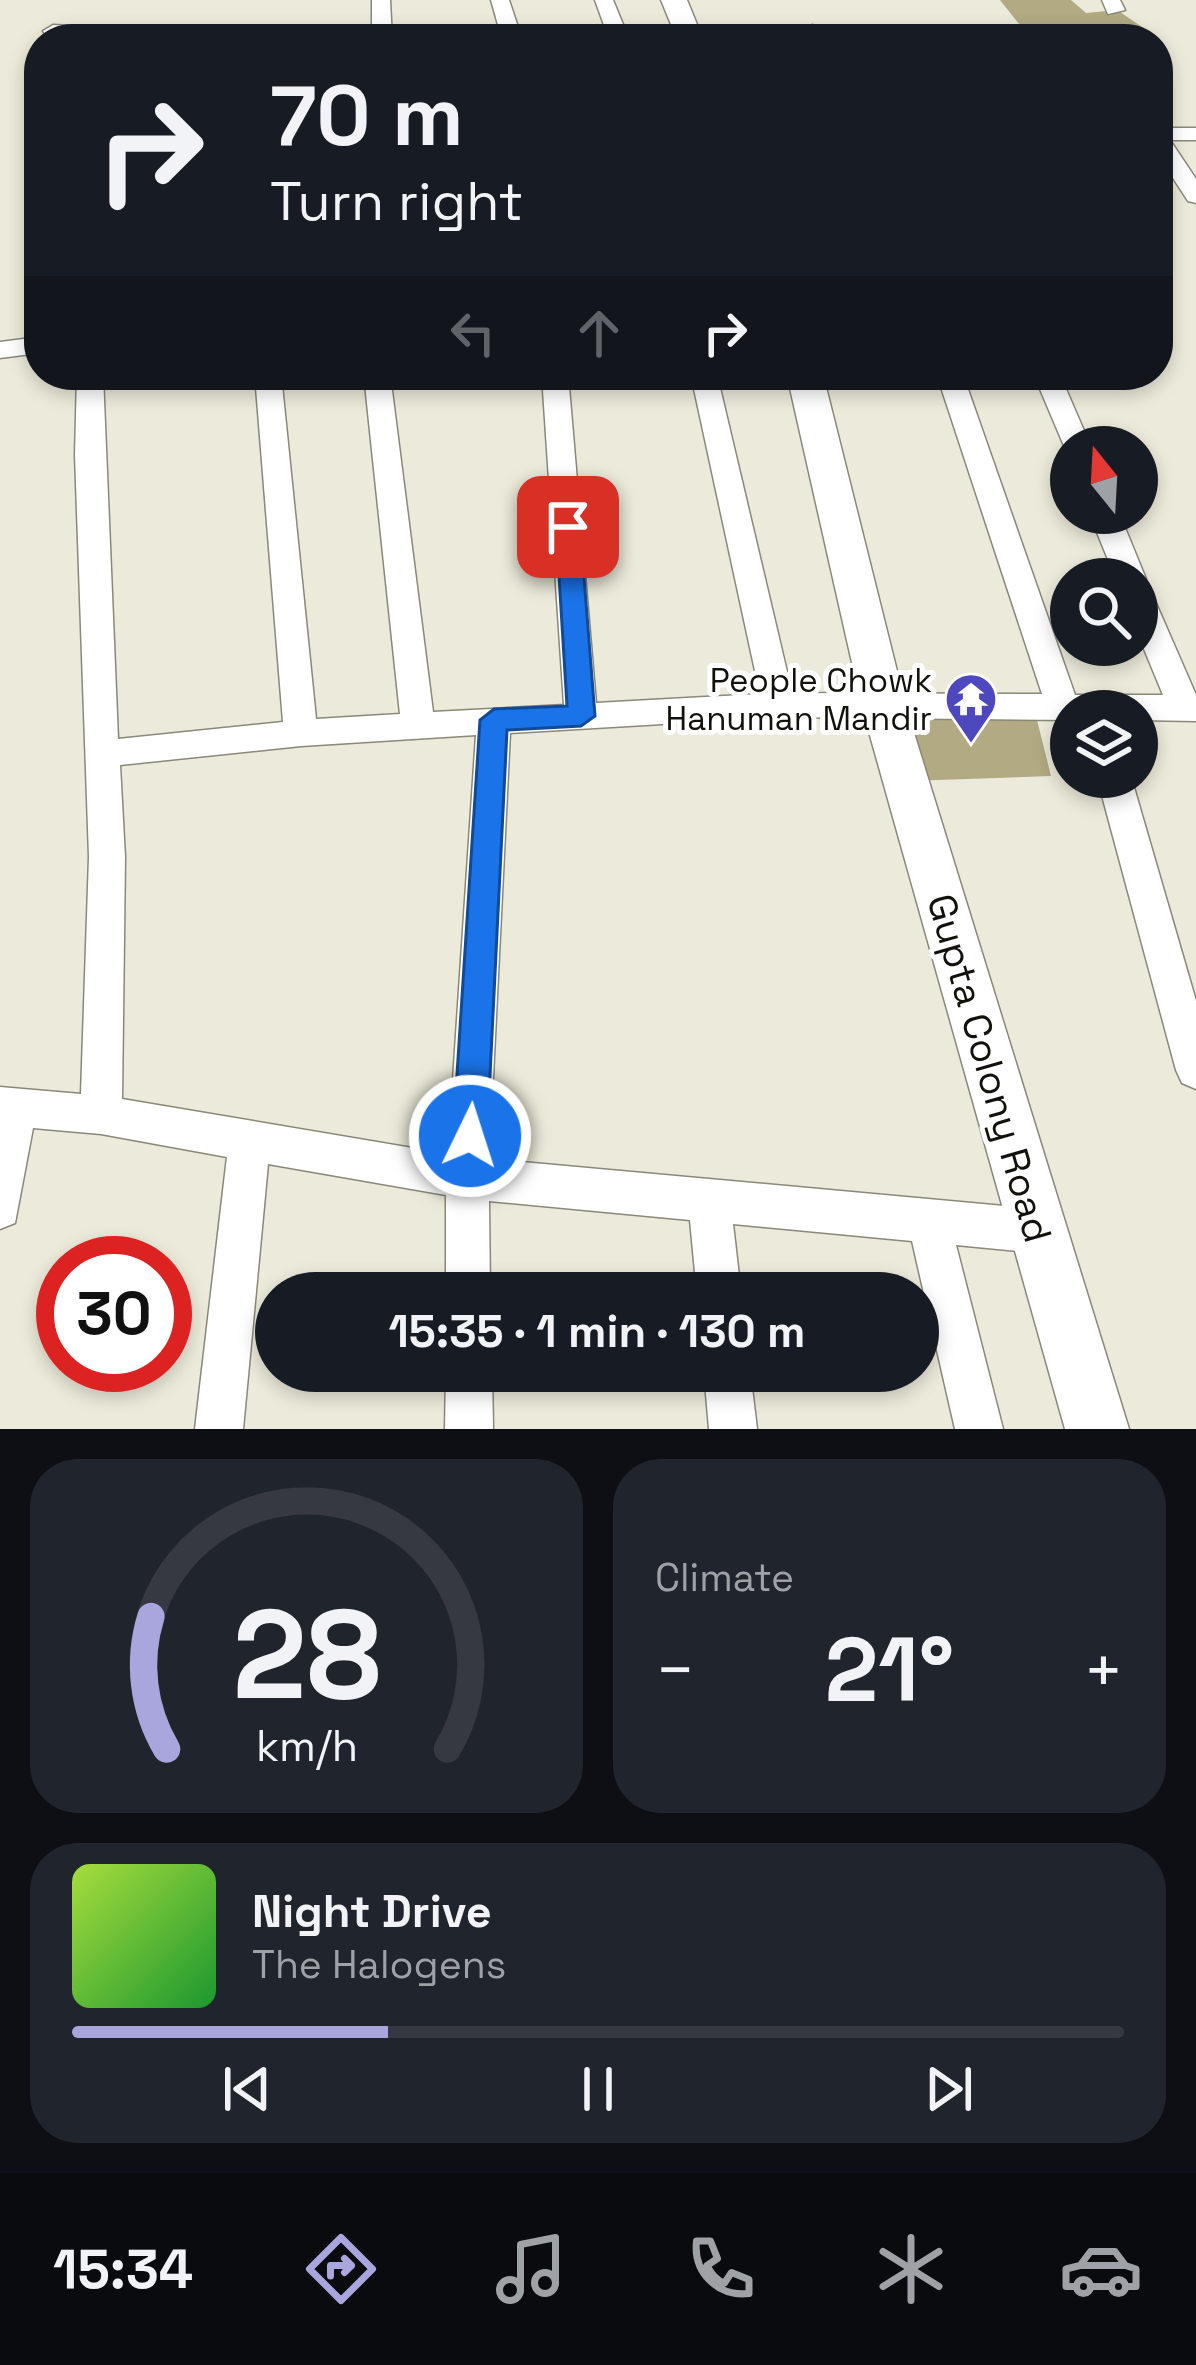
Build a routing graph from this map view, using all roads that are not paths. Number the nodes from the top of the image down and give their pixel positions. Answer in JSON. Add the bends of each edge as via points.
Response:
{"nodes":[{"id":1,"x":1173,"y":160,"type":"edge"},
{"id":2,"x":1196,"y":196,"type":"edge"},
{"id":3,"x":91,"y":390,"type":"edge"},
{"id":4,"x":269,"y":390,"type":"edge"},
{"id":5,"x":379,"y":390,"type":"edge"},
{"id":6,"x":557,"y":390,"type":"edge"},
{"id":7,"x":707,"y":390,"type":"edge"},
{"id":8,"x":809,"y":390,"type":"edge"},
{"id":9,"x":956,"y":390,"type":"edge"},
{"id":10,"x":1053,"y":390,"type":"edge"},
{"id":11,"x":1068,"y":426,"type":"edge"},
{"id":12,"x":1158,"y":639,"type":"edge"},
{"id":13,"x":1077,"y":690,"type":"edge"},
{"id":14,"x":779,"y":705,"type":"junction"},
{"id":15,"x":884,"y":707,"type":"junction"},
{"id":16,"x":1050,"y":707,"type":"edge"},
{"id":17,"x":1158,"y":707,"type":"edge"},
{"id":18,"x":1190,"y":707,"type":"edge"},
{"id":19,"x":581,"y":716,"type":"junction"},
{"id":20,"x":494,"y":720,"type":"junction"},
{"id":21,"x":418,"y":727,"type":"junction"},
{"id":22,"x":301,"y":733,"type":"junction"},
{"id":23,"x":103,"y":754,"type":"junction"},
{"id":24,"x":1120,"y":798,"type":"edge"},
{"id":25,"x":1196,"y":1070,"type":"edge"},
{"id":26,"x":7,"y":1107,"type":"edge"},
{"id":27,"x":101,"y":1115,"type":"junction"},
{"id":28,"x":249,"y":1144,"type":"junction"},
{"id":29,"x":467,"y":1178,"type":"junction"},
{"id":30,"x":709,"y":1199,"type":"junction"},
{"id":31,"x":0,"y":1208,"type":"edge"},
{"id":32,"x":929,"y":1221,"type":"junction"},
{"id":33,"x":1038,"y":1231,"type":"junction"},
{"id":34,"x":468,"y":1272,"type":"edge"},
{"id":35,"x":717,"y":1272,"type":"edge"},
{"id":36,"x":469,"y":1392,"type":"edge"},
{"id":37,"x":729,"y":1392,"type":"edge"},
{"id":38,"x":219,"y":1429,"type":"edge"},
{"id":39,"x":469,"y":1429,"type":"edge"},
{"id":40,"x":733,"y":1429,"type":"edge"},
{"id":41,"x":979,"y":1429,"type":"edge"},
{"id":42,"x":1097,"y":1429,"type":"edge"}],
"edges":[{"from":1,"to":2,"type":"street"},
{"from":3,"to":23,"type":"street"},
{"from":4,"to":22,"type":"street"},
{"from":5,"to":21,"type":"street"},
{"from":6,"to":19,"type":"street"},
{"from":7,"to":14,"type":"street"},
{"from":8,"to":15,"type":"street","name":"Gupta Colony Road"},
{"from":9,"to":13,"type":"street"},
{"from":10,"to":11,"type":"street"},
{"from":12,"to":18,"type":"street"},
{"from":14,"to":15,"type":"street"},
{"from":14,"to":19,"type":"street"},
{"from":15,"to":16,"type":"street"},
{"from":15,"to":33,"type":"street","name":"Gupta Colony Road"},
{"from":17,"to":18,"type":"street"},
{"from":19,"to":20,"type":"street"},
{"from":20,"to":21,"type":"street"},
{"from":20,"to":29,"type":"street"},
{"from":21,"to":22,"type":"street"},
{"from":22,"to":23,"type":"street"},
{"from":23,"to":27,"type":"street"},
{"from":24,"to":25,"type":"street"},
{"from":26,"to":27,"type":"street"},
{"from":26,"to":31,"type":"street"},
{"from":27,"to":28,"type":"street"},
{"from":28,"to":29,"type":"street"},
{"from":28,"to":38,"type":"street"},
{"from":29,"to":30,"type":"street"},
{"from":29,"to":34,"type":"street"},
{"from":30,"to":32,"type":"street"},
{"from":30,"to":35,"type":"street"},
{"from":32,"to":33,"type":"street"},
{"from":32,"to":41,"type":"street"},
{"from":33,"to":42,"type":"street","name":"Gupta Colony Road"},
{"from":36,"to":39,"type":"street"},
{"from":37,"to":40,"type":"street"}]}
